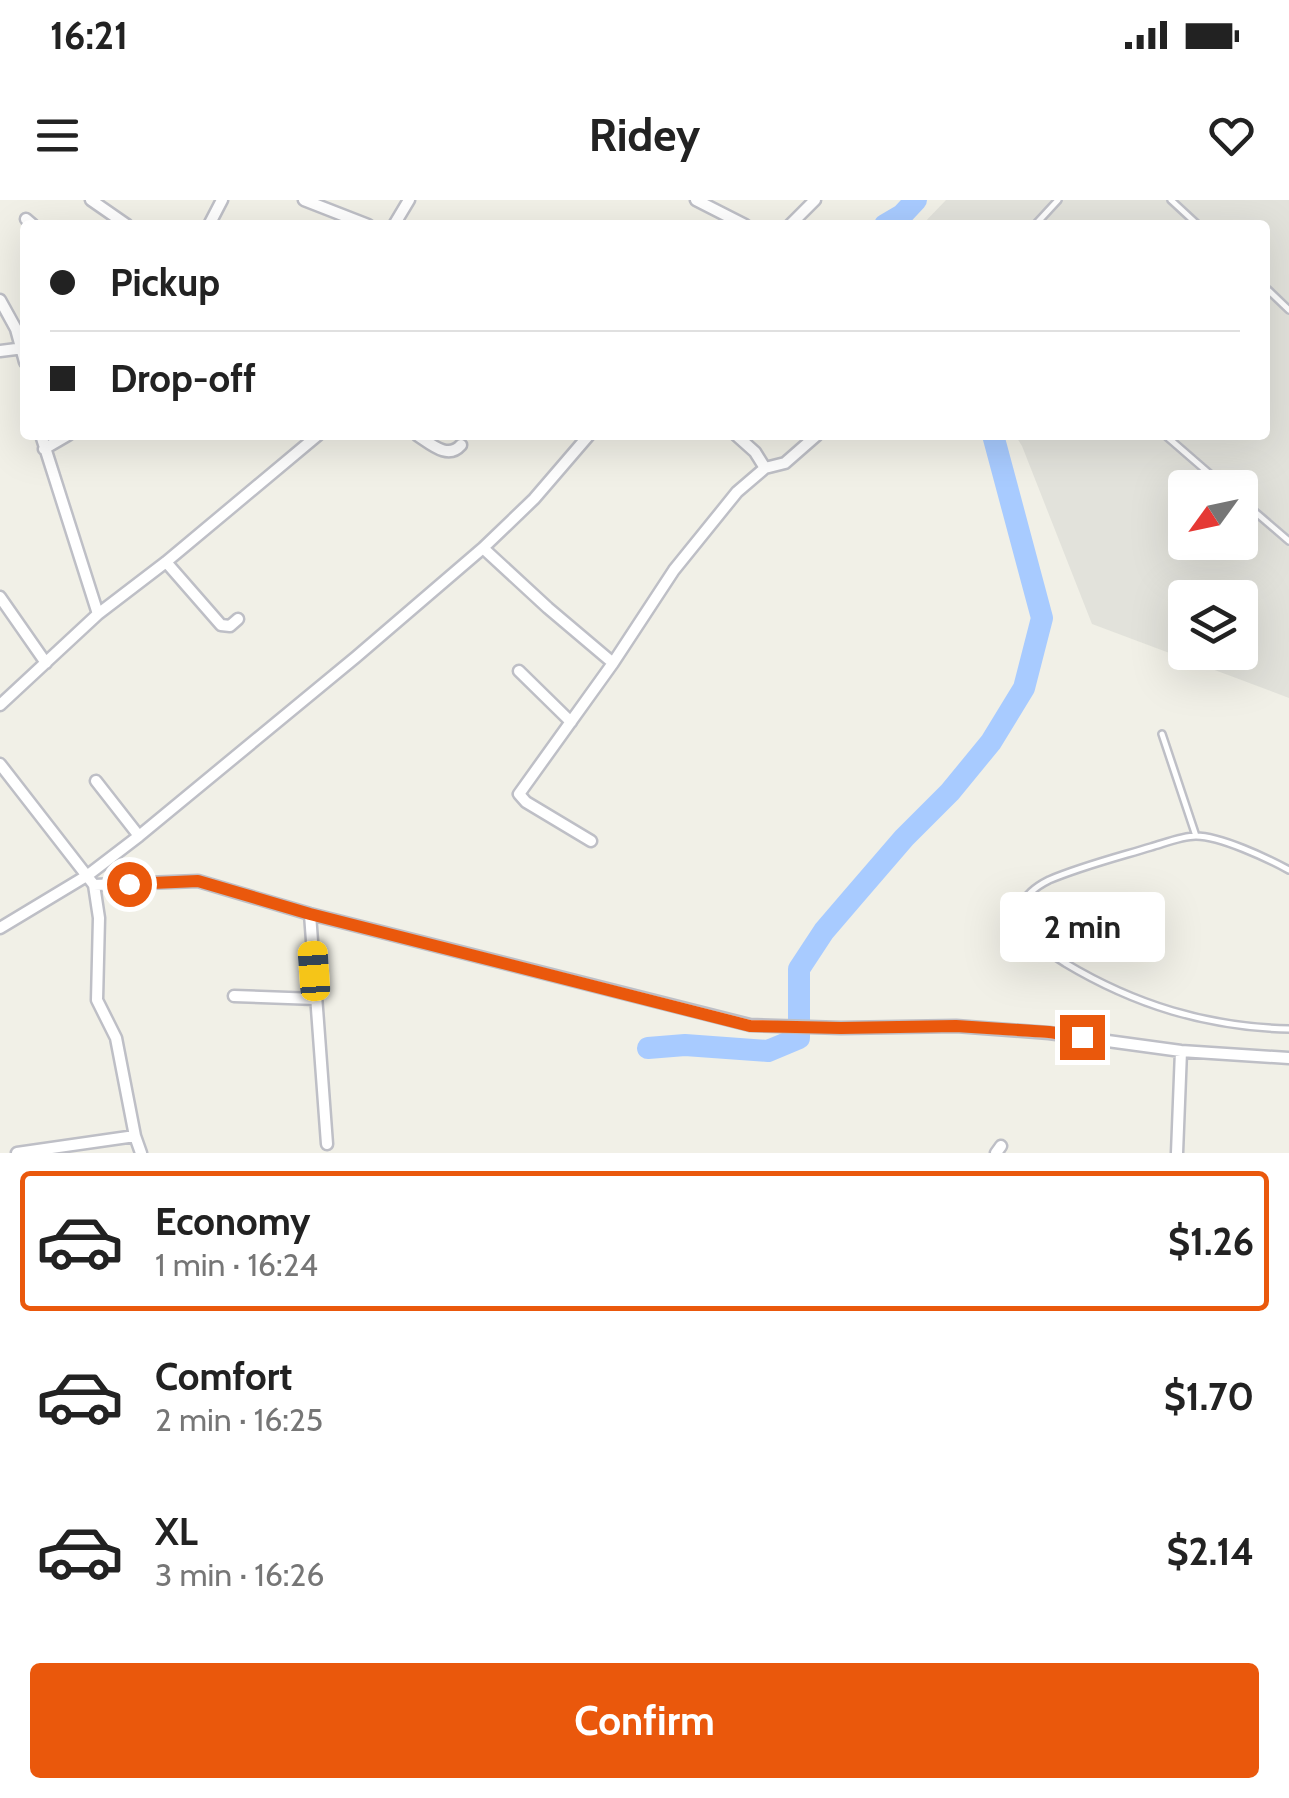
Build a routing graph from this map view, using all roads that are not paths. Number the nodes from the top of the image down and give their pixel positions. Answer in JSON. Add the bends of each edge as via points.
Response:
{"nodes":[{"id":1,"x":90,"y":200,"type":"edge"},
{"id":2,"x":304,"y":200,"type":"edge"},
{"id":3,"x":815,"y":200,"type":"edge"},
{"id":4,"x":1058,"y":200,"type":"edge"},
{"id":5,"x":1171,"y":200,"type":"edge"},
{"id":6,"x":704,"y":202,"type":"edge"},
{"id":7,"x":120,"y":220,"type":"edge"},
{"id":8,"x":355,"y":220,"type":"edge"},
{"id":9,"x":736,"y":220,"type":"edge"},
{"id":10,"x":795,"y":220,"type":"edge"},
{"id":11,"x":1040,"y":220,"type":"edge"},
{"id":12,"x":1193,"y":220,"type":"edge"},
{"id":13,"x":1270,"y":293,"type":"edge"},
{"id":14,"x":0,"y":300,"type":"edge"},
{"id":15,"x":1289,"y":310,"type":"edge"},
{"id":16,"x":20,"y":339,"type":"edge"},
{"id":17,"x":42,"y":440,"type":"edge"},
{"id":18,"x":59,"y":440,"type":"edge"},
{"id":19,"x":312,"y":440,"type":"edge"},
{"id":20,"x":426,"y":440,"type":"edge"},
{"id":21,"x":585,"y":440,"type":"edge"},
{"id":22,"x":742,"y":440,"type":"edge"},
{"id":23,"x":811,"y":440,"type":"edge"},
{"id":24,"x":1170,"y":440,"type":"edge"},
{"id":25,"x":461,"y":445,"type":"dead end"},
{"id":26,"x":44,"y":449,"type":"junction"},
{"id":27,"x":765,"y":468,"type":"junction"},
{"id":28,"x":1205,"y":470,"type":"edge"},
{"id":29,"x":1258,"y":514,"type":"edge"},
{"id":30,"x":1289,"y":541,"type":"edge"},
{"id":31,"x":482,"y":548,"type":"junction"},
{"id":32,"x":166,"y":562,"type":"junction"},
{"id":33,"x":0,"y":597,"type":"edge"},
{"id":34,"x":98,"y":614,"type":"junction"},
{"id":35,"x":238,"y":620,"type":"dead end"},
{"id":36,"x":46,"y":663,"type":"junction"},
{"id":37,"x":613,"y":663,"type":"junction"},
{"id":38,"x":519,"y":671,"type":"dead end"},
{"id":39,"x":0,"y":705,"type":"edge"},
{"id":40,"x":570,"y":722,"type":"junction"},
{"id":41,"x":1162,"y":734,"type":"dead end"},
{"id":42,"x":2,"y":772,"type":"edge"},
{"id":43,"x":96,"y":781,"type":"dead end"},
{"id":44,"x":139,"y":836,"type":"junction"},
{"id":45,"x":1196,"y":836,"type":"junction"},
{"id":46,"x":591,"y":841,"type":"dead end"},
{"id":47,"x":1289,"y":870,"type":"edge"},
{"id":48,"x":91,"y":880,"type":"junction"},
{"id":49,"x":310,"y":914,"type":"junction"},
{"id":50,"x":0,"y":928,"type":"edge"},
{"id":51,"x":234,"y":996,"type":"dead end"},
{"id":52,"x":316,"y":999,"type":"junction"},
{"id":53,"x":1289,"y":1030,"type":"edge"},
{"id":54,"x":1181,"y":1051,"type":"junction"},
{"id":55,"x":1289,"y":1058,"type":"edge"},
{"id":56,"x":134,"y":1136,"type":"junction"},
{"id":57,"x":326,"y":1144,"type":"dead end"},
{"id":58,"x":17,"y":1153,"type":"edge"},
{"id":59,"x":141,"y":1153,"type":"edge"},
{"id":60,"x":1177,"y":1153,"type":"edge"}],
"edges":[{"from":1,"to":7,"type":"street"},
{"from":2,"to":8,"type":"street"},
{"from":3,"to":10,"type":"street"},
{"from":4,"to":11,"type":"lane"},
{"from":5,"to":12,"type":"lane"},
{"from":6,"to":9,"type":"street"},
{"from":13,"to":15,"type":"lane"},
{"from":14,"to":16,"type":"street"},
{"from":17,"to":26,"type":"street"},
{"from":18,"to":26,"type":"street"},
{"from":19,"to":32,"type":"street"},
{"from":20,"to":25,"type":"street","via":[[449,452]]},
{"from":21,"to":31,"type":"street"},
{"from":22,"to":27,"type":"street"},
{"from":23,"to":27,"type":"street","via":[[785,462]]},
{"from":24,"to":28,"type":"lane"},
{"from":26,"to":34,"type":"street"},
{"from":27,"to":37,"type":"street","via":[[674,570]]},
{"from":29,"to":30,"type":"lane"},
{"from":31,"to":37,"type":"street"},
{"from":31,"to":44,"type":"street"},
{"from":32,"to":34,"type":"street"},
{"from":32,"to":35,"type":"street","via":[[221,624]]},
{"from":33,"to":36,"type":"street"},
{"from":34,"to":36,"type":"street"},
{"from":36,"to":39,"type":"street"},
{"from":37,"to":40,"type":"street"},
{"from":38,"to":40,"type":"street"},
{"from":40,"to":46,"type":"street","via":[[520,794]]},
{"from":41,"to":45,"type":"lane"},
{"from":42,"to":48,"type":"street"},
{"from":43,"to":44,"type":"street"},
{"from":44,"to":48,"type":"street"},
{"from":45,"to":47,"type":"lane"},
{"from":45,"to":53,"type":"lane","via":[[1046,881],[1029,894],[1022,921],[1048,953],[1146,1004],[1246,1028]]},
{"from":48,"to":49,"type":"street","via":[[198,881]]},
{"from":48,"to":50,"type":"street"},
{"from":48,"to":56,"type":"street","via":[[99,918],[97,1000],[116,1038]]},
{"from":49,"to":52,"type":"street"},
{"from":49,"to":54,"type":"street","via":[[750,1026],[975,1027]]},
{"from":51,"to":52,"type":"street"},
{"from":52,"to":57,"type":"street"},
{"from":54,"to":55,"type":"street"},
{"from":54,"to":60,"type":"street"},
{"from":56,"to":58,"type":"street"},
{"from":56,"to":59,"type":"street"}]}
